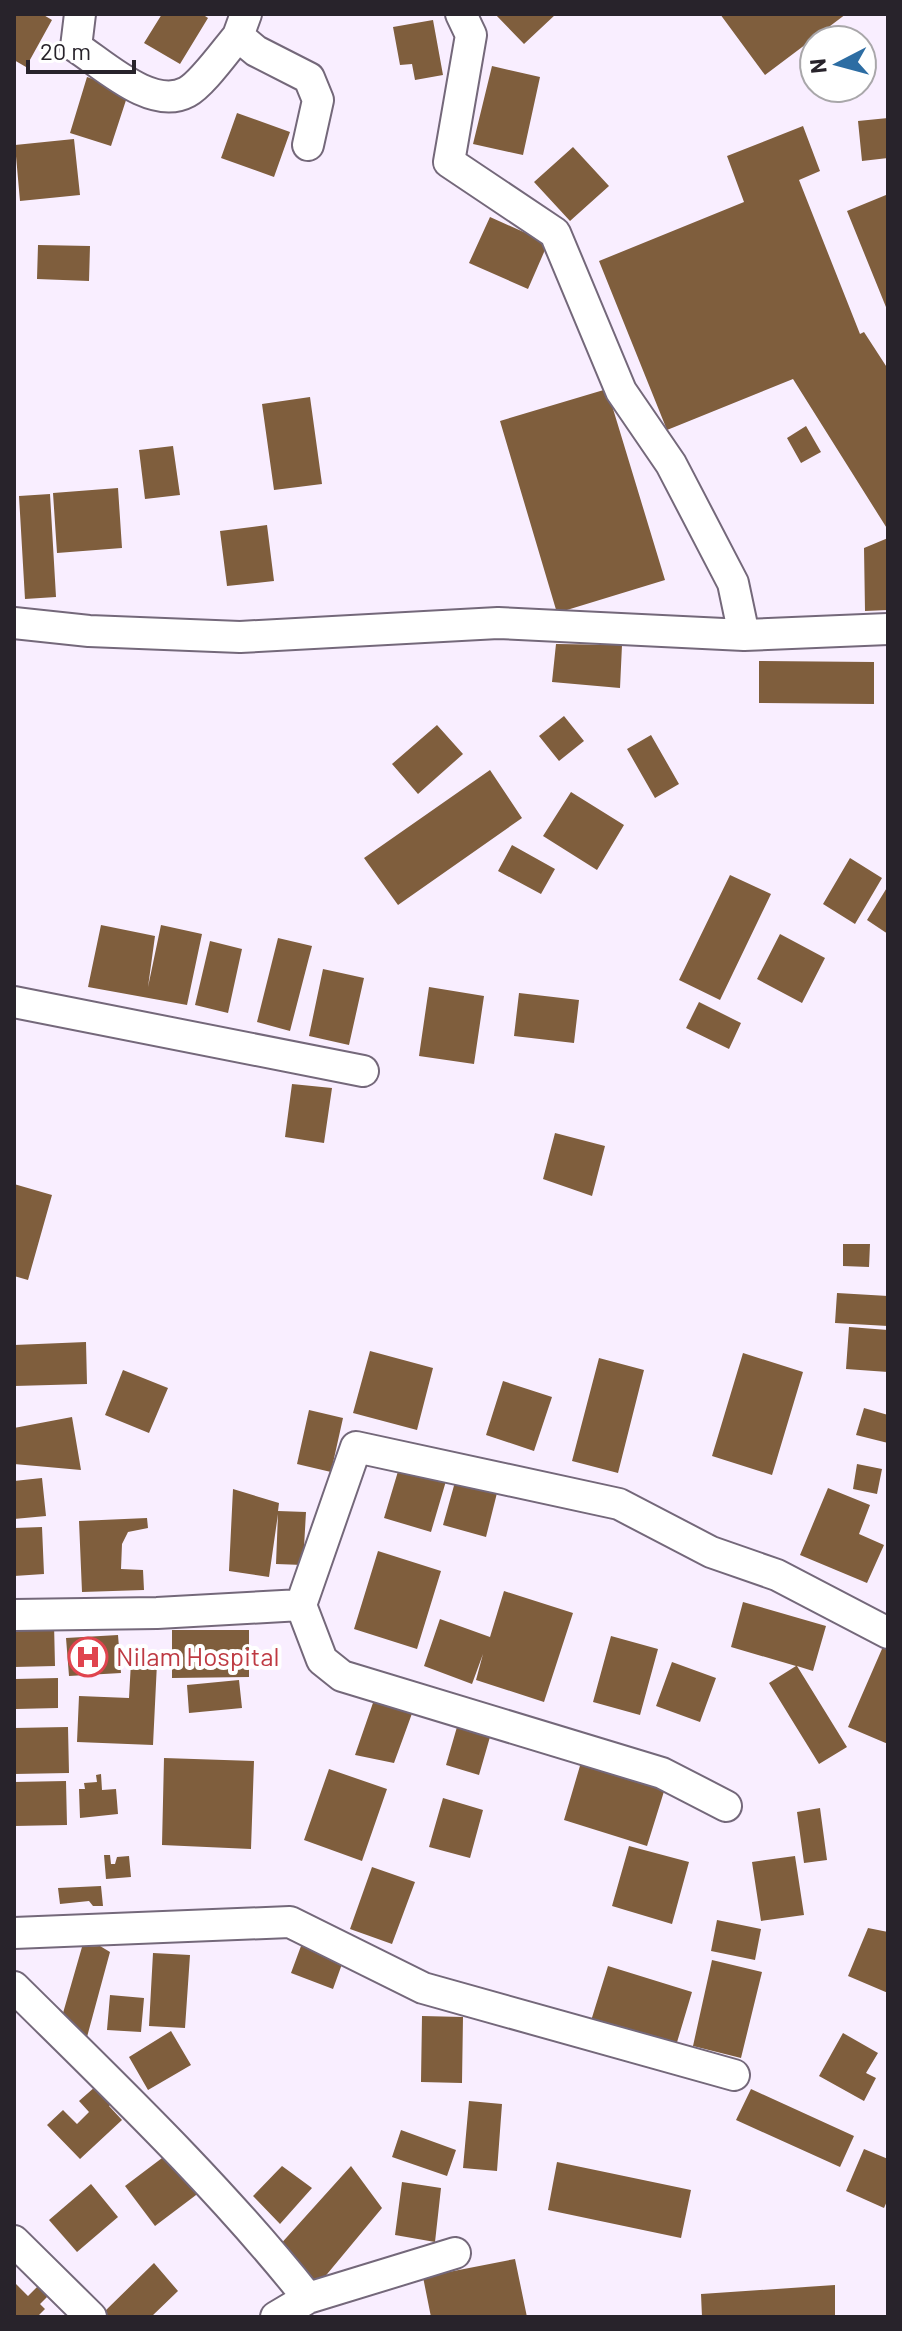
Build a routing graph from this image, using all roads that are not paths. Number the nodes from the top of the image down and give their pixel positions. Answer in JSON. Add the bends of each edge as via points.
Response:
{"nodes":[{"id":1,"x":80,"y":14,"type":"edge"},
{"id":2,"x":461,"y":14,"type":"edge"},
{"id":3,"x":242,"y":25,"type":"edge"},
{"id":4,"x":308,"y":145,"type":"dead end"},
{"id":5,"x":14,"y":623,"type":"edge"},
{"id":6,"x":888,"y":629,"type":"edge"},
{"id":7,"x":744,"y":635,"type":"junction"},
{"id":8,"x":14,"y":1002,"type":"edge"},
{"id":9,"x":363,"y":1071,"type":"dead end"},
{"id":10,"x":301,"y":1605,"type":"junction"},
{"id":11,"x":14,"y":1615,"type":"edge"},
{"id":12,"x":888,"y":1633,"type":"edge"},
{"id":13,"x":726,"y":1806,"type":"dead end"},
{"id":14,"x":14,"y":1933,"type":"edge"},
{"id":15,"x":14,"y":1987,"type":"edge"},
{"id":16,"x":734,"y":2075,"type":"dead end"},
{"id":17,"x":14,"y":2241,"type":"edge"},
{"id":18,"x":455,"y":2253,"type":"dead end"},
{"id":19,"x":308,"y":2298,"type":"junction"},
{"id":20,"x":91,"y":2317,"type":"edge"},
{"id":21,"x":276,"y":2317,"type":"edge"}],
"edges":[{"from":1,"to":3,"type":"street","via":[[76,47],[133,85],[164,97],[188,92]]},
{"from":2,"to":7,"type":"street","via":[[471,35],[449,162],[555,233],[621,391],[671,464],[733,583]]},
{"from":3,"to":4,"type":"street","via":[[256,51],[309,78],[318,100]]},
{"from":5,"to":7,"type":"street","via":[[178,636],[498,623]]},
{"from":6,"to":7,"type":"street"},
{"from":8,"to":9,"type":"street"},
{"from":10,"to":11,"type":"street"},
{"from":10,"to":12,"type":"street","via":[[356,1447],[619,1504],[711,1552],[777,1575]]},
{"from":10,"to":13,"type":"street","via":[[322,1660],[342,1676],[662,1773]]},
{"from":14,"to":16,"type":"street","via":[[290,1922],[423,1988]]},
{"from":15,"to":19,"type":"street","via":[[136,2108]]},
{"from":17,"to":20,"type":"street"},
{"from":18,"to":19,"type":"street"},
{"from":19,"to":21,"type":"street"}]}
